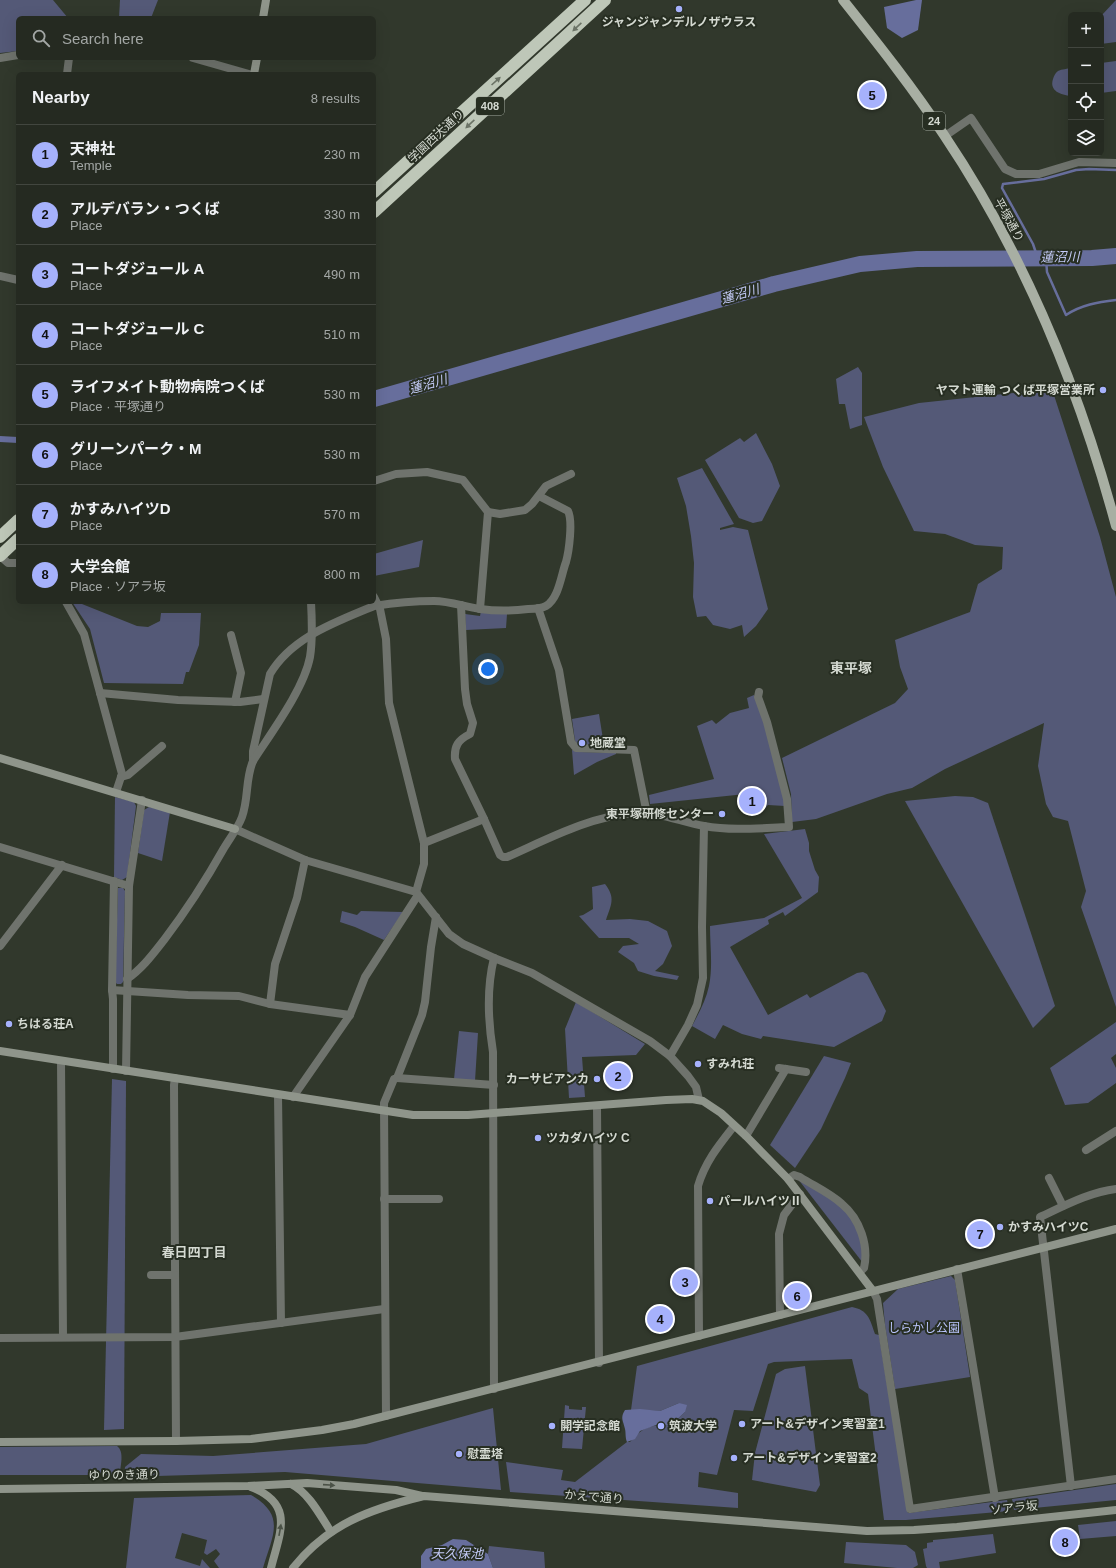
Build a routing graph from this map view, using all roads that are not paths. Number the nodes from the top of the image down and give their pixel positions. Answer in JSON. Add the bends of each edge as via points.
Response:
{"nodes":[{"id":1,"x":266,"y":0,"type":"edge"},
{"id":2,"x":585,"y":0,"type":"edge"},
{"id":3,"x":605,"y":0,"type":"edge"},
{"id":4,"x":842,"y":0,"type":"edge"},
{"id":5,"x":263,"y":16,"type":"edge"},
{"id":6,"x":16,"y":55,"type":"edge"},
{"id":7,"x":0,"y":58,"type":"edge"},
{"id":8,"x":69,"y":60,"type":"edge"},
{"id":9,"x":200,"y":60,"type":"edge"},
{"id":10,"x":257,"y":60,"type":"edge"},
{"id":11,"x":67,"y":72,"type":"edge"},
{"id":12,"x":242,"y":72,"type":"edge"},
{"id":13,"x":254,"y":72,"type":"edge"},
{"id":14,"x":945,"y":136,"type":"junction"},
{"id":15,"x":1116,"y":163,"type":"edge"},
{"id":16,"x":376,"y":190,"type":"edge"},
{"id":17,"x":376,"y":210,"type":"edge"},
{"id":18,"x":0,"y":276,"type":"edge"},
{"id":19,"x":16,"y":280,"type":"edge"},
{"id":20,"x":571,"y":474,"type":"dead end"},
{"id":21,"x":376,"y":479,"type":"edge"},
{"id":22,"x":539,"y":496,"type":"junction"},
{"id":23,"x":488,"y":512,"type":"junction"},
{"id":24,"x":16,"y":522,"type":"edge"},
{"id":25,"x":1116,"y":526,"type":"edge"},
{"id":26,"x":0,"y":537,"type":"edge"},
{"id":27,"x":16,"y":541,"type":"edge"},
{"id":28,"x":0,"y":556,"type":"edge"},
{"id":29,"x":16,"y":564,"type":"edge"},
{"id":30,"x":376,"y":601,"type":"edge"},
{"id":31,"x":67,"y":604,"type":"edge"},
{"id":32,"x":311,"y":604,"type":"edge"},
{"id":33,"x":378,"y":605,"type":"junction"},
{"id":34,"x":461,"y":605,"type":"junction"},
{"id":35,"x":538,"y":608,"type":"junction"},
{"id":36,"x":480,"y":609,"type":"junction"},
{"id":37,"x":312,"y":634,"type":"junction"},
{"id":38,"x":231,"y":635,"type":"dead end"},
{"id":39,"x":759,"y":692,"type":"dead end"},
{"id":40,"x":100,"y":693,"type":"junction"},
{"id":41,"x":263,"y":699,"type":"junction"},
{"id":42,"x":235,"y":702,"type":"junction"},
{"id":43,"x":162,"y":746,"type":"dead end"},
{"id":44,"x":1,"y":759,"type":"edge"},
{"id":45,"x":253,"y":761,"type":"junction"},
{"id":46,"x":121,"y":778,"type":"junction"},
{"id":47,"x":116,"y":792,"type":"junction"},
{"id":48,"x":142,"y":800,"type":"junction"},
{"id":49,"x":648,"y":814,"type":"junction"},
{"id":50,"x":484,"y":819,"type":"junction"},
{"id":51,"x":704,"y":826,"type":"junction"},
{"id":52,"x":235,"y":829,"type":"junction"},
{"id":53,"x":424,"y":843,"type":"junction"},
{"id":54,"x":0,"y":847,"type":"edge"},
{"id":55,"x":305,"y":860,"type":"junction"},
{"id":56,"x":62,"y":865,"type":"junction"},
{"id":57,"x":114,"y":881,"type":"junction"},
{"id":58,"x":128,"y":886,"type":"junction"},
{"id":59,"x":417,"y":893,"type":"junction"},
{"id":60,"x":436,"y":917,"type":"junction"},
{"id":61,"x":0,"y":946,"type":"edge"},
{"id":62,"x":494,"y":958,"type":"junction"},
{"id":63,"x":127,"y":979,"type":"junction"},
{"id":64,"x":112,"y":990,"type":"junction"},
{"id":65,"x":126,"y":991,"type":"junction"},
{"id":66,"x":270,"y":1004,"type":"junction"},
{"id":67,"x":350,"y":1015,"type":"junction"},
{"id":68,"x":0,"y":1051,"type":"edge"},
{"id":69,"x":670,"y":1056,"type":"junction"},
{"id":70,"x":61,"y":1061,"type":"junction"},
{"id":71,"x":113,"y":1069,"type":"junction"},
{"id":72,"x":126,"y":1071,"type":"junction"},
{"id":73,"x":806,"y":1072,"type":"dead end"},
{"id":74,"x":175,"y":1078,"type":"junction"},
{"id":75,"x":397,"y":1078,"type":"junction"},
{"id":76,"x":494,"y":1085,"type":"junction"},
{"id":77,"x":278,"y":1095,"type":"junction"},
{"id":78,"x":293,"y":1097,"type":"junction"},
{"id":79,"x":699,"y":1100,"type":"junction"},
{"id":80,"x":597,"y":1106,"type":"junction"},
{"id":81,"x":384,"y":1111,"type":"junction"},
{"id":82,"x":493,"y":1114,"type":"junction"},
{"id":83,"x":734,"y":1126,"type":"junction"},
{"id":84,"x":1116,"y":1131,"type":"edge"},
{"id":85,"x":746,"y":1136,"type":"junction"},
{"id":86,"x":1086,"y":1150,"type":"dead end"},
{"id":87,"x":1049,"y":1178,"type":"dead end"},
{"id":88,"x":788,"y":1179,"type":"junction"},
{"id":89,"x":1116,"y":1189,"type":"edge"},
{"id":90,"x":800,"y":1194,"type":"junction"},
{"id":91,"x":384,"y":1199,"type":"junction"},
{"id":92,"x":439,"y":1199,"type":"dead end"},
{"id":93,"x":1063,"y":1206,"type":"junction"},
{"id":94,"x":1116,"y":1229,"type":"edge"},
{"id":95,"x":1043,"y":1247,"type":"junction"},
{"id":96,"x":957,"y":1269,"type":"junction"},
{"id":97,"x":860,"y":1272,"type":"junction"},
{"id":98,"x":151,"y":1275,"type":"dead end"},
{"id":99,"x":175,"y":1275,"type":"junction"},
{"id":100,"x":873,"y":1291,"type":"junction"},
{"id":101,"x":384,"y":1310,"type":"junction"},
{"id":102,"x":780,"y":1314,"type":"junction"},
{"id":103,"x":281,"y":1323,"type":"junction"},
{"id":104,"x":699,"y":1336,"type":"junction"},
{"id":105,"x":63,"y":1337,"type":"junction"},
{"id":106,"x":175,"y":1337,"type":"junction"},
{"id":107,"x":0,"y":1338,"type":"edge"},
{"id":108,"x":599,"y":1363,"type":"junction"},
{"id":109,"x":494,"y":1389,"type":"junction"},
{"id":110,"x":386,"y":1416,"type":"junction"},
{"id":111,"x":176,"y":1441,"type":"junction"},
{"id":112,"x":0,"y":1442,"type":"edge"},
{"id":113,"x":1116,"y":1479,"type":"edge"},
{"id":114,"x":290,"y":1484,"type":"junction"},
{"id":115,"x":248,"y":1486,"type":"junction"},
{"id":116,"x":1071,"y":1486,"type":"junction"},
{"id":117,"x":0,"y":1489,"type":"edge"},
{"id":118,"x":424,"y":1496,"type":"junction"},
{"id":119,"x":995,"y":1498,"type":"junction"},
{"id":120,"x":1116,"y":1510,"type":"edge"},
{"id":121,"x":914,"y":1530,"type":"joint"},
{"id":122,"x":331,"y":1532,"type":"junction"},
{"id":123,"x":272,"y":1568,"type":"edge"},
{"id":124,"x":292,"y":1568,"type":"edge"}],
"edges":[{"from":1,"to":5,"type":"street"},
{"from":16,"to":2,"type":"highway","name":"学園西大通り","number":"408","one_way":true},
{"from":3,"to":17,"type":"highway","name":"学園西大通り","number":"408","one_way":true},
{"from":4,"to":14,"type":"main road","name":"平塚通り","number":"24","via":[[898,70]]},
{"from":6,"to":7,"type":"street"},
{"from":8,"to":11,"type":"street"},
{"from":9,"to":12,"type":"street"},
{"from":10,"to":13,"type":"street"},
{"from":14,"to":15,"type":"street","via":[[971,118],[1005,169],[1016,174],[1039,174],[1079,162]]},
{"from":14,"to":25,"type":"main road","name":"平塚通り","number":"24","via":[[1011,251],[1048,327],[1071,382]]},
{"from":18,"to":19,"type":"street"},
{"from":20,"to":22,"type":"street","via":[[546,486]]},
{"from":21,"to":23,"type":"street","via":[[396,474],[427,472],[463,480]]},
{"from":22,"to":23,"type":"street","via":[[525,510],[500,514]]},
{"from":22,"to":35,"type":"street","via":[[568,511],[570,521],[567,558],[556,593],[546,606]]},
{"from":23,"to":36,"type":"street"},
{"from":24,"to":26,"type":"highway"},
{"from":27,"to":28,"type":"highway"},
{"from":28,"to":29,"type":"street"},
{"from":30,"to":33,"type":"street"},
{"from":31,"to":40,"type":"street","via":[[84,634]]},
{"from":32,"to":37,"type":"street"},
{"from":33,"to":34,"type":"street","via":[[436,601]]},
{"from":33,"to":37,"type":"street"},
{"from":33,"to":53,"type":"street","via":[[386,639],[389,703]]},
{"from":34,"to":36,"type":"street"},
{"from":34,"to":50,"type":"street","via":[[465,689],[473,723],[470,734],[456,744],[454,751],[463,779]]},
{"from":35,"to":36,"type":"street","via":[[515,611]]},
{"from":35,"to":49,"type":"street","via":[[559,670],[571,742],[576,748],[634,750]]},
{"from":37,"to":41,"type":"street","via":[[276,664],[270,674]]},
{"from":37,"to":45,"type":"street","via":[[310,657],[303,679]]},
{"from":38,"to":42,"type":"street","via":[[241,673]]},
{"from":39,"to":51,"type":"street","via":[[758,697],[787,799],[789,827],[729,829]]},
{"from":40,"to":42,"type":"street"},
{"from":40,"to":46,"type":"street"},
{"from":41,"to":42,"type":"street"},
{"from":41,"to":45,"type":"street"},
{"from":43,"to":46,"type":"street"},
{"from":44,"to":47,"type":"street"},
{"from":45,"to":52,"type":"street","via":[[248,772],[246,805]]},
{"from":46,"to":47,"type":"street"},
{"from":47,"to":48,"type":"street"},
{"from":48,"to":52,"type":"street"},
{"from":48,"to":58,"type":"street"},
{"from":49,"to":50,"type":"street","via":[[634,813],[589,822],[505,857],[500,855]]},
{"from":49,"to":51,"type":"street"},
{"from":50,"to":53,"type":"street"},
{"from":51,"to":69,"type":"street","via":[[703,978],[697,1005]]},
{"from":52,"to":55,"type":"street"},
{"from":52,"to":63,"type":"street","via":[[170,932],[149,959]]},
{"from":53,"to":59,"type":"street","via":[[424,864]]},
{"from":54,"to":56,"type":"street"},
{"from":55,"to":59,"type":"street"},
{"from":55,"to":66,"type":"street","via":[[295,903],[275,964]]},
{"from":56,"to":57,"type":"street"},
{"from":56,"to":61,"type":"street"},
{"from":57,"to":58,"type":"street"},
{"from":57,"to":64,"type":"street"},
{"from":58,"to":63,"type":"street"},
{"from":59,"to":60,"type":"street"},
{"from":59,"to":67,"type":"street","via":[[365,977]]},
{"from":60,"to":62,"type":"street","via":[[449,934],[463,944]]},
{"from":60,"to":75,"type":"street","via":[[426,1002],[419,1026]]},
{"from":62,"to":69,"type":"street","via":[[545,980],[643,1037]]},
{"from":62,"to":76,"type":"street","via":[[488,994]]},
{"from":63,"to":65,"type":"street"},
{"from":64,"to":65,"type":"street"},
{"from":64,"to":71,"type":"street"},
{"from":65,"to":66,"type":"street","via":[[239,996]]},
{"from":65,"to":72,"type":"street"},
{"from":66,"to":67,"type":"street"},
{"from":67,"to":78,"type":"street"},
{"from":68,"to":70,"type":"street"},
{"from":69,"to":79,"type":"street","via":[[696,1087]]},
{"from":70,"to":71,"type":"street"},
{"from":70,"to":105,"type":"street"},
{"from":71,"to":72,"type":"street"},
{"from":72,"to":74,"type":"street"},
{"from":73,"to":85,"type":"street","via":[[783,1068]]},
{"from":74,"to":77,"type":"street"},
{"from":74,"to":99,"type":"street"},
{"from":75,"to":76,"type":"street"},
{"from":75,"to":81,"type":"street","via":[[394,1079]]},
{"from":76,"to":82,"type":"street"},
{"from":77,"to":78,"type":"street"},
{"from":77,"to":103,"type":"street"},
{"from":78,"to":81,"type":"street"},
{"from":79,"to":80,"type":"street","via":[[686,1098]]},
{"from":79,"to":83,"type":"street","via":[[708,1103]]},
{"from":80,"to":82,"type":"street"},
{"from":80,"to":108,"type":"street"},
{"from":81,"to":82,"type":"street","via":[[438,1116]]},
{"from":81,"to":91,"type":"street"},
{"from":82,"to":109,"type":"street"},
{"from":83,"to":85,"type":"street"},
{"from":83,"to":104,"type":"street","via":[[710,1157],[698,1186]]},
{"from":84,"to":86,"type":"street"},
{"from":85,"to":88,"type":"street"},
{"from":87,"to":93,"type":"street"},
{"from":88,"to":90,"type":"street"},
{"from":88,"to":97,"type":"street","via":[[794,1175],[800,1177],[848,1209],[866,1247],[867,1257]]},
{"from":89,"to":93,"type":"street"},
{"from":90,"to":97,"type":"street"},
{"from":90,"to":102,"type":"street","via":[[784,1215],[778,1234]]},
{"from":91,"to":92,"type":"street"},
{"from":91,"to":101,"type":"street"},
{"from":93,"to":95,"type":"street","via":[[1040,1217]]},
{"from":94,"to":95,"type":"street"},
{"from":95,"to":96,"type":"street"},
{"from":95,"to":116,"type":"street"},
{"from":96,"to":100,"type":"street"},
{"from":96,"to":119,"type":"street"},
{"from":97,"to":100,"type":"street"},
{"from":98,"to":99,"type":"street"},
{"from":99,"to":106,"type":"street"},
{"from":100,"to":102,"type":"street"},
{"from":100,"to":119,"type":"street","via":[[877,1300],[910,1509]]},
{"from":101,"to":103,"type":"street"},
{"from":101,"to":110,"type":"street"},
{"from":102,"to":104,"type":"street"},
{"from":103,"to":106,"type":"street"},
{"from":104,"to":108,"type":"street"},
{"from":105,"to":106,"type":"street"},
{"from":105,"to":107,"type":"street"},
{"from":106,"to":111,"type":"street"},
{"from":108,"to":109,"type":"street"},
{"from":109,"to":110,"type":"street"},
{"from":110,"to":111,"type":"street","via":[[292,1434]]},
{"from":111,"to":112,"type":"street"},
{"from":113,"to":116,"type":"street"},
{"from":114,"to":115,"type":"street"},
{"from":114,"to":118,"type":"street","one_way":true,"via":[[396,1490]]},
{"from":114,"to":122,"type":"street","via":[[304,1493]]},
{"from":115,"to":117,"type":"street","name":"ゆりのき通り"},
{"from":123,"to":115,"type":"street","one_way":true,"via":[[282,1517],[274,1502],[261,1491]]},
{"from":116,"to":119,"type":"street"},
{"from":118,"to":121,"type":"street","name":"かえで通り","via":[[845,1530]]},
{"from":118,"to":122,"type":"street","name":"かえで通り","via":[[371,1511]]},
{"from":120,"to":121,"type":"street","name":"ソアラ坂"},
{"from":122,"to":124,"type":"street","name":"かえで通り"}]}
